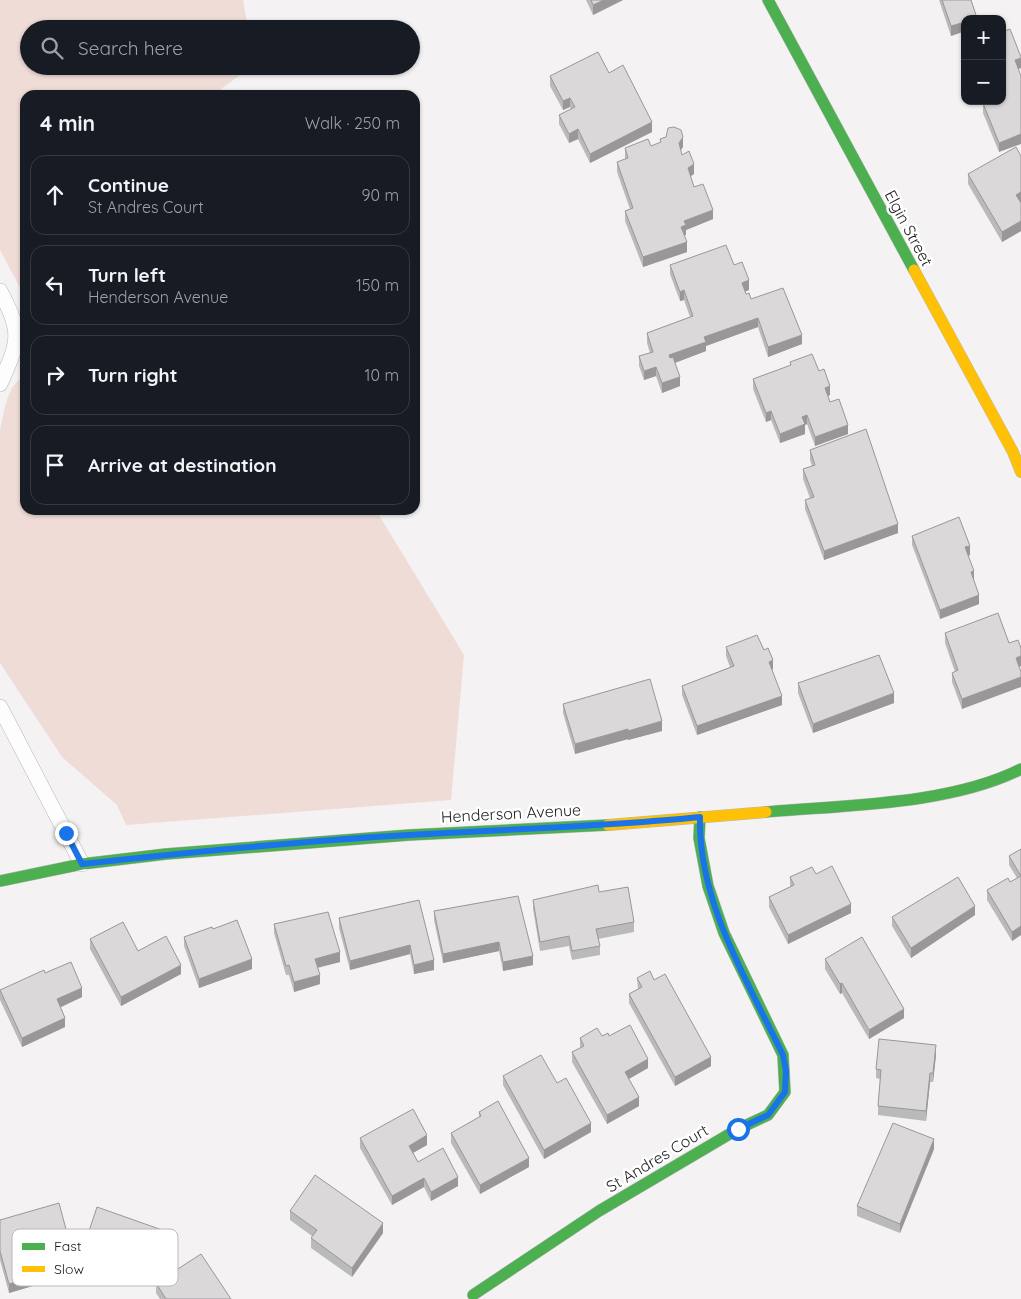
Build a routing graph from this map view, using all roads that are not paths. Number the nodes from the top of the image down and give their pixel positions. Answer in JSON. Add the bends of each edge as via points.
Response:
{"nodes":[{"id":1,"x":768,"y":0,"type":"edge"},
{"id":2,"x":0,"y":291,"type":"edge"},
{"id":3,"x":0,"y":384,"type":"edge"},
{"id":4,"x":1021,"y":472,"type":"edge"},
{"id":5,"x":0,"y":707,"type":"edge"},
{"id":6,"x":1021,"y":769,"type":"edge"},
{"id":7,"x":700,"y":817,"type":"junction"},
{"id":8,"x":82,"y":864,"type":"junction"},
{"id":9,"x":0,"y":881,"type":"edge"},
{"id":10,"x":473,"y":1296,"type":"dead end"}],
"edges":[{"from":1,"to":4,"type":"street","name":"Elgin Street"},
{"from":2,"to":3,"type":"lane","via":[[13,317],[17,338]]},
{"from":5,"to":8,"type":"lane"},
{"from":6,"to":7,"type":"street","name":"Henderson Avenue","via":[[952,792],[880,802]]},
{"from":7,"to":8,"type":"street","name":"Henderson Avenue","via":[[390,836]]},
{"from":7,"to":10,"type":"street","name":"St Andres Court","via":[[699,838],[708,886],[724,933],[783,1055],[785,1092],[768,1115],[738,1129],[599,1211]]},
{"from":8,"to":9,"type":"street","name":"Henderson Avenue"}]}
